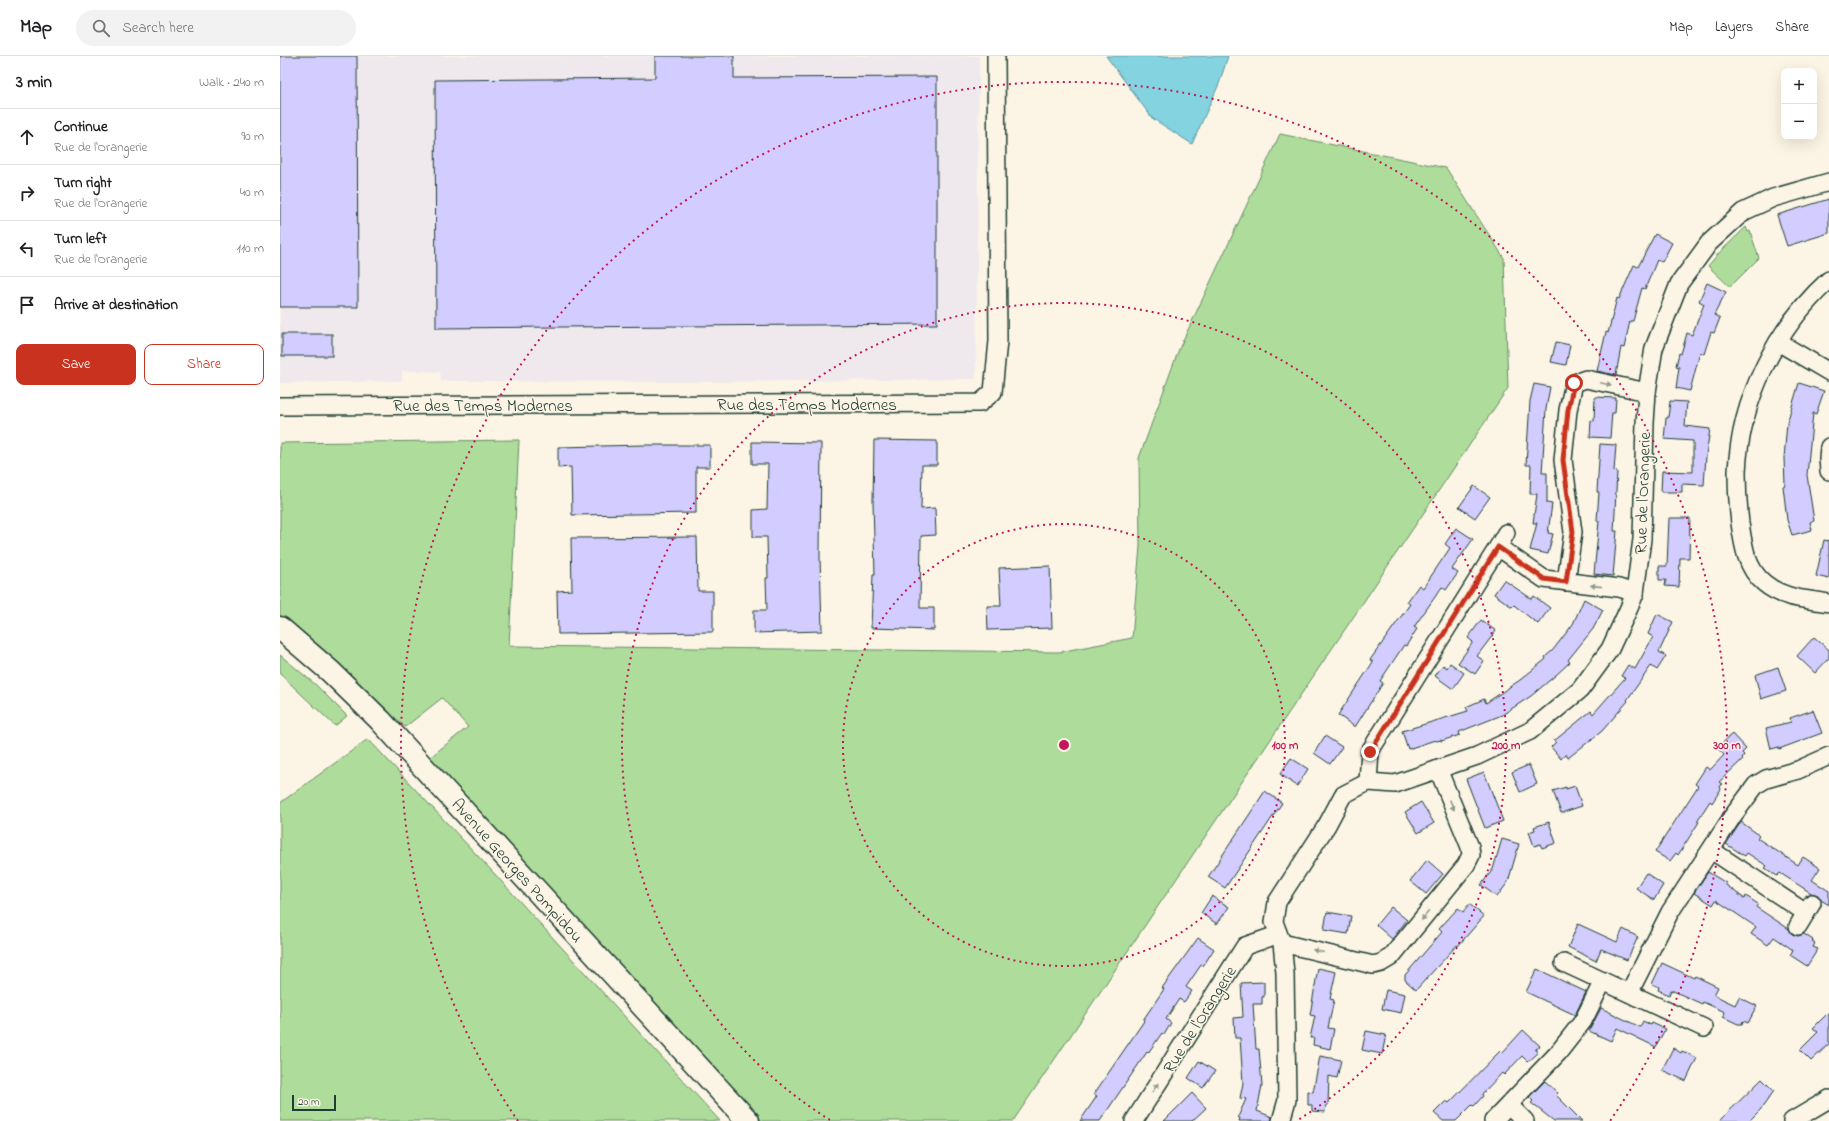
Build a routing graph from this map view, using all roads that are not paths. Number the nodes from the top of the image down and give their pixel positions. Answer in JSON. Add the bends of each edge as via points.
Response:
{"nodes":[{"id":1,"x":996,"y":56,"type":"edge"},
{"id":2,"x":1829,"y":182,"type":"edge"},
{"id":3,"x":1829,"y":280,"type":"edge"},
{"id":4,"x":1778,"y":342,"type":"junction"},
{"id":5,"x":1829,"y":372,"type":"edge"},
{"id":6,"x":1647,"y":392,"type":"junction"},
{"id":7,"x":280,"y":406,"type":"edge"},
{"id":8,"x":1829,"y":447,"type":"edge"},
{"id":9,"x":1829,"y":471,"type":"edge"},
{"id":10,"x":1566,"y":582,"type":"junction"},
{"id":11,"x":1635,"y":592,"type":"junction"},
{"id":12,"x":1829,"y":603,"type":"edge"},
{"id":13,"x":280,"y":628,"type":"edge"},
{"id":14,"x":1829,"y":756,"type":"edge"},
{"id":15,"x":1438,"y":769,"type":"junction"},
{"id":16,"x":1368,"y":782,"type":"junction"},
{"id":17,"x":1711,"y":850,"type":"junction"},
{"id":18,"x":1805,"y":914,"type":"dead end"},
{"id":19,"x":1280,"y":939,"type":"junction"},
{"id":20,"x":1564,"y":963,"type":"dead end"},
{"id":21,"x":1603,"y":981,"type":"junction"},
{"id":22,"x":1629,"y":993,"type":"junction"},
{"id":23,"x":1704,"y":1028,"type":"dead end"},
{"id":24,"x":1829,"y":1099,"type":"edge"},
{"id":25,"x":1509,"y":1105,"type":"junction"},
{"id":26,"x":748,"y":1121,"type":"edge"},
{"id":27,"x":1134,"y":1121,"type":"edge"},
{"id":28,"x":1281,"y":1121,"type":"edge"},
{"id":29,"x":1493,"y":1121,"type":"edge"},
{"id":30,"x":1525,"y":1121,"type":"edge"},
{"id":31,"x":1792,"y":1121,"type":"edge"}],
"edges":[{"from":1,"to":7,"type":"street","name":"Rue des Temps Modernes","via":[[998,341],[993,392],[980,404]]},
{"from":2,"to":6,"type":"street","name":"Rue de l'Orangerie","via":[[1773,198],[1743,212],[1709,243],[1680,284],[1654,348]]},
{"from":3,"to":4,"type":"street","via":[[1805,304]]},
{"from":4,"to":5,"type":"street"},
{"from":4,"to":12,"type":"street","via":[[1759,379],[1742,436],[1737,471],[1743,548],[1750,566],[1763,582],[1780,595]]},
{"from":10,"to":6,"type":"street","one_way":true,"via":[[1573,532],[1563,460],[1568,410],[1574,383],[1586,379]]},
{"from":6,"to":11,"type":"street","name":"Rue de l'Orangerie","via":[[1642,540]]},
{"from":8,"to":9,"type":"street"},
{"from":11,"to":10,"type":"street","one_way":true},
{"from":10,"to":16,"type":"street","via":[[1544,579],[1502,540],[1370,752]]},
{"from":11,"to":15,"type":"street","name":"Rue de l'Orangerie","via":[[1610,649],[1580,690],[1530,731],[1477,756]]},
{"from":13,"to":26,"type":"main road","name":"Avenue Georges Pompidou","via":[[331,672],[380,720]]},
{"from":14,"to":17,"type":"street","via":[[1756,785]]},
{"from":15,"to":16,"type":"street","name":"Rue de l'Orangerie","via":[[1395,784]]},
{"from":15,"to":19,"type":"street","one_way":true,"via":[[1471,855],[1466,865],[1391,956],[1373,965]]},
{"from":16,"to":19,"type":"street","via":[[1343,795],[1315,844],[1276,902],[1274,922]]},
{"from":17,"to":18,"type":"street"},
{"from":17,"to":22,"type":"street","via":[[1670,912]]},
{"from":27,"to":19,"type":"street","name":"Rue de l'Orangerie","one_way":true,"via":[[1245,946]]},
{"from":19,"to":28,"type":"street","via":[[1285,973],[1287,1100]]},
{"from":20,"to":21,"type":"street"},
{"from":21,"to":22,"type":"street"},
{"from":21,"to":25,"type":"street","via":[[1583,1021],[1558,1053]]},
{"from":22,"to":23,"type":"street"},
{"from":24,"to":31,"type":"street"},
{"from":25,"to":29,"type":"street"},
{"from":25,"to":30,"type":"street"}]}
